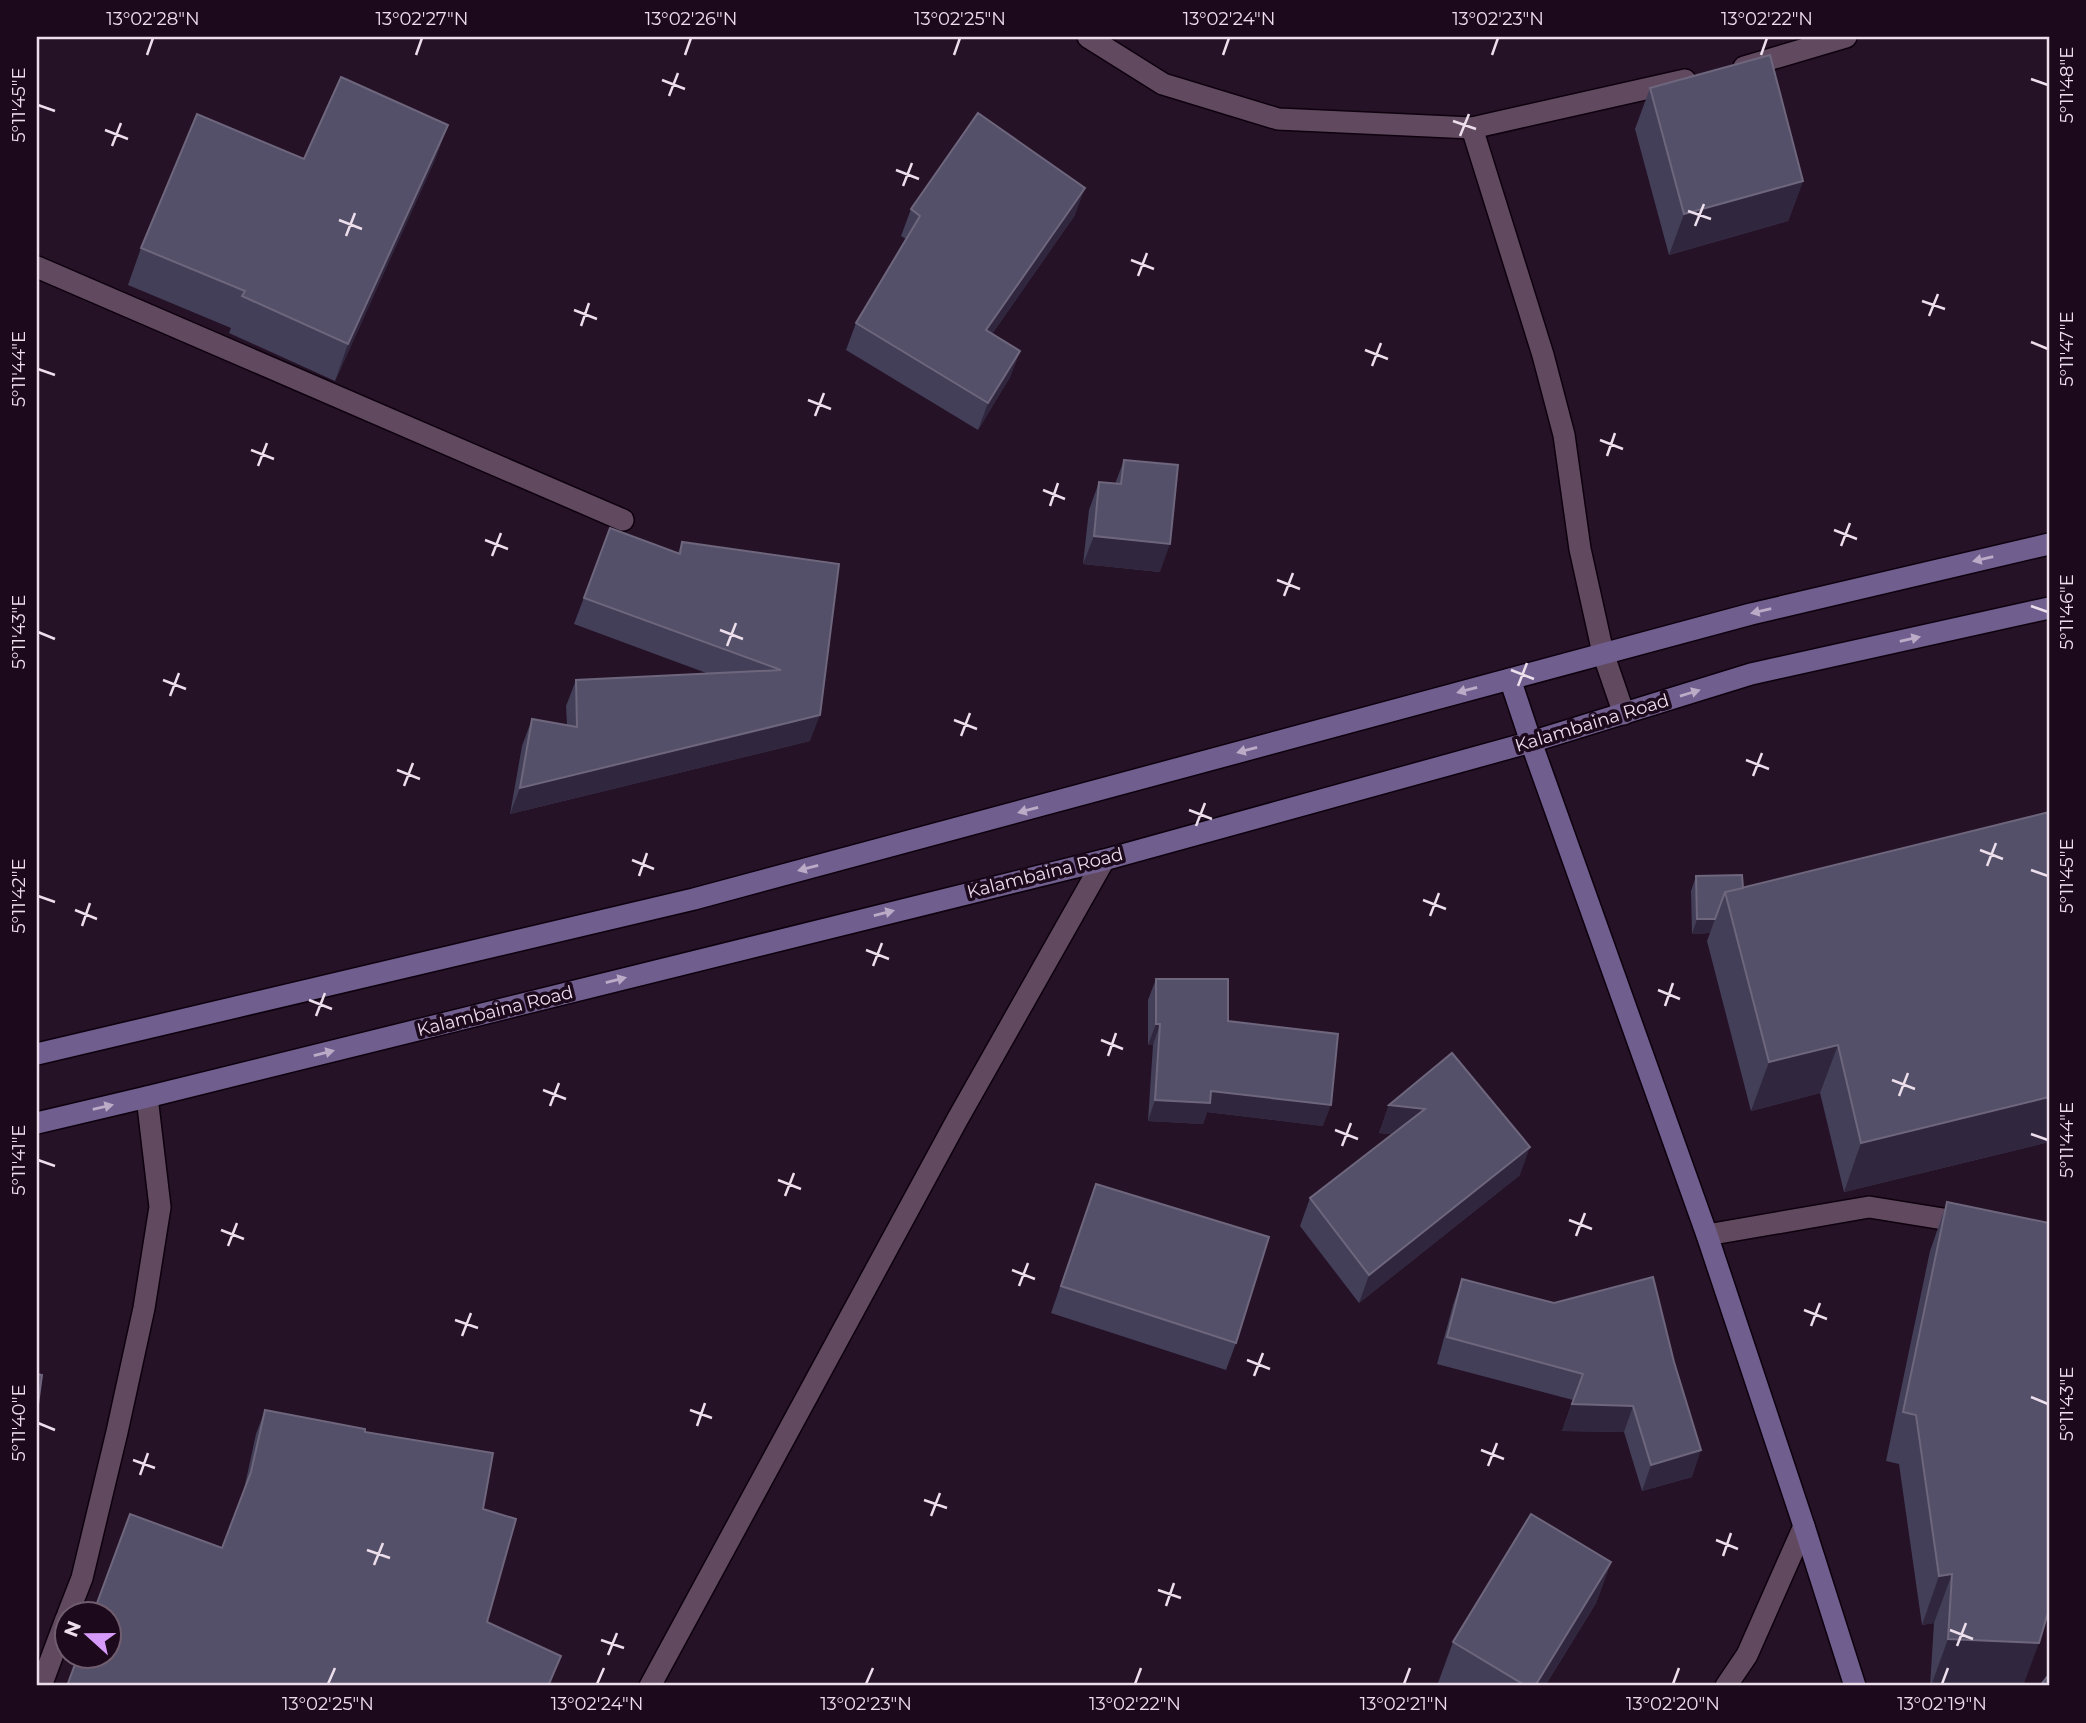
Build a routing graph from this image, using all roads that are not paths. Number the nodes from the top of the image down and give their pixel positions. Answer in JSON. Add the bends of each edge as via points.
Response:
{"nodes":[{"id":1,"x":1088,"y":37,"type":"edge"},
{"id":2,"x":1846,"y":37,"type":"edge"},
{"id":3,"x":1726,"y":71,"type":"edge"},
{"id":4,"x":1700,"y":77,"type":"edge"},
{"id":5,"x":1472,"y":128,"type":"junction"},
{"id":6,"x":37,"y":267,"type":"edge"},
{"id":7,"x":623,"y":520,"type":"dead end"},
{"id":8,"x":2049,"y":544,"type":"edge"},
{"id":9,"x":2049,"y":608,"type":"edge"},
{"id":10,"x":1603,"y":653,"type":"junction"},
{"id":11,"x":1510,"y":679,"type":"junction"},
{"id":12,"x":1623,"y":714,"type":"junction"},
{"id":13,"x":1531,"y":741,"type":"junction"},
{"id":14,"x":1104,"y":860,"type":"junction"},
{"id":15,"x":37,"y":1054,"type":"edge"},
{"id":16,"x":147,"y":1097,"type":"junction"},
{"id":17,"x":37,"y":1123,"type":"edge"},
{"id":18,"x":1985,"y":1226,"type":"edge"},
{"id":19,"x":1707,"y":1235,"type":"junction"},
{"id":20,"x":1804,"y":1527,"type":"junction"},
{"id":21,"x":74,"y":1600,"type":"edge"},
{"id":22,"x":52,"y":1657,"type":"edge"},
{"id":23,"x":41,"y":1686,"type":"edge"},
{"id":24,"x":650,"y":1686,"type":"edge"},
{"id":25,"x":1726,"y":1686,"type":"edge"},
{"id":26,"x":1855,"y":1686,"type":"edge"}],
"edges":[{"from":1,"to":5,"type":"street","via":[[1163,84],[1278,118]]},
{"from":2,"to":3,"type":"street"},
{"from":4,"to":5,"type":"street"},
{"from":5,"to":10,"type":"street","via":[[1564,435],[1580,549]]},
{"from":6,"to":7,"type":"street"},
{"from":8,"to":10,"type":"main road","one_way":true},
{"from":12,"to":9,"type":"main road","name":"Kalambaina Road","one_way":true,"via":[[1751,674]]},
{"from":10,"to":11,"type":"main road"},
{"from":10,"to":12,"type":"street"},
{"from":11,"to":13,"type":"main road"},
{"from":11,"to":15,"type":"main road","one_way":true,"via":[[694,899]]},
{"from":12,"to":13,"type":"main road","name":"Kalambaina Road"},
{"from":13,"to":14,"type":"main road","name":"Kalambaina Road"},
{"from":13,"to":19,"type":"main road"},
{"from":16,"to":14,"type":"main road","name":"Kalambaina Road","one_way":true},
{"from":14,"to":24,"type":"street"},
{"from":17,"to":16,"type":"main road","name":"Kalambaina Road","one_way":true},
{"from":16,"to":21,"type":"street","via":[[160,1208],[120,1420]]},
{"from":18,"to":19,"type":"street","via":[[1869,1208]]},
{"from":19,"to":20,"type":"main road"},
{"from":20,"to":25,"type":"street","via":[[1747,1656]]},
{"from":20,"to":26,"type":"main road"},
{"from":22,"to":23,"type":"street"}]}
